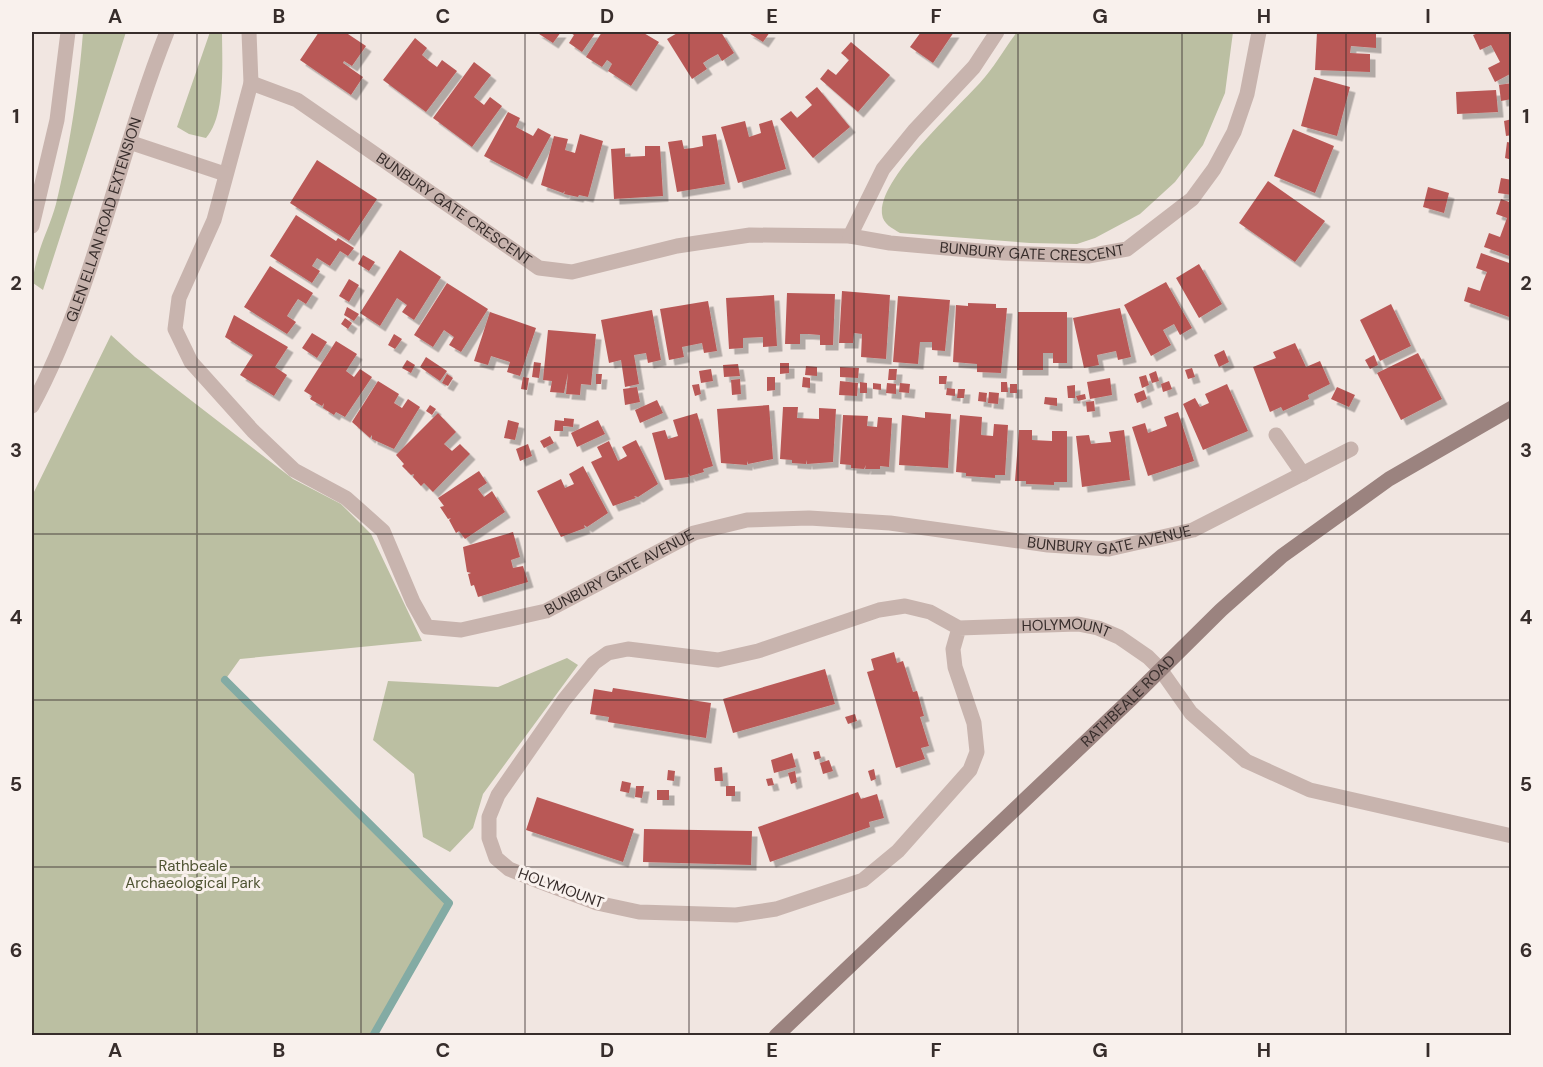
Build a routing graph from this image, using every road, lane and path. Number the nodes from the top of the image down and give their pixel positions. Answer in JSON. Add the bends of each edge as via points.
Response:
{"nodes":[{"id":1,"x":68,"y":32,"type":"edge"},
{"id":2,"x":167,"y":32,"type":"edge"},
{"id":3,"x":249,"y":32,"type":"edge"},
{"id":4,"x":997,"y":32,"type":"edge"},
{"id":5,"x":1259,"y":32,"type":"edge"},
{"id":6,"x":251,"y":83,"type":"junction"},
{"id":7,"x":129,"y":142,"type":"junction"},
{"id":8,"x":225,"y":174,"type":"junction"},
{"id":9,"x":32,"y":226,"type":"edge"},
{"id":10,"x":850,"y":236,"type":"junction"},
{"id":11,"x":32,"y":406,"type":"edge"},
{"id":12,"x":1512,"y":408,"type":"edge"},
{"id":13,"x":1276,"y":435,"type":"dead end"},
{"id":14,"x":1351,"y":449,"type":"dead end"},
{"id":15,"x":1303,"y":474,"type":"junction"},
{"id":16,"x":959,"y":628,"type":"junction"},
{"id":17,"x":1160,"y":669,"type":"junction"},
{"id":18,"x":1512,"y":836,"type":"edge"},
{"id":19,"x":776,"y":1035,"type":"edge"}],
"edges":[{"from":1,"to":9,"type":"street","via":[[57,120]]},
{"from":2,"to":7,"type":"street","name":"GLEN ELLAN ROAD EXTENSION"},
{"from":3,"to":6,"type":"street","name":"BUNBURY GATE AVENUE"},
{"from":4,"to":10,"type":"street","via":[[975,67],[883,169]]},
{"from":5,"to":10,"type":"street","name":"BUNBURY GATE CRESCENT","via":[[1248,94],[1214,169],[1191,199],[1127,249],[1088,256],[1003,253]]},
{"from":6,"to":8,"type":"street","name":"BUNBURY GATE AVENUE"},
{"from":6,"to":10,"type":"street","name":"BUNBURY GATE CRESCENT","via":[[297,100],[539,268],[572,272],[677,246],[750,235]]},
{"from":7,"to":8,"type":"street"},
{"from":7,"to":11,"type":"street","name":"GLEN ELLAN ROAD EXTENSION","via":[[80,295]]},
{"from":8,"to":15,"type":"street","name":"BUNBURY GATE AVENUE","via":[[214,220],[179,298],[175,329],[191,362],[253,431],[294,470],[346,498],[382,531],[427,627],[461,630],[546,610],[694,533],[747,520],[809,518],[890,523],[1048,545],[1109,549],[1193,531]]},
{"from":12,"to":17,"type":"main road","name":"RATHBEALE ROAD","via":[[1389,479],[1282,556]]},
{"from":13,"to":15,"type":"street"},
{"from":14,"to":15,"type":"street","name":"BUNBURY GATE AVENUE"},
{"from":16,"to":16,"type":"street","name":"HOLYMOUNT","via":[[930,612],[905,606],[879,610],[758,651],[718,660],[628,650],[608,653],[594,663],[564,700],[498,795],[489,817],[489,838],[496,858],[541,882],[597,903],[639,912],[736,915],[776,909],[863,880],[898,851],[970,770],[976,752],[974,723],[953,649]]},
{"from":16,"to":17,"type":"street","name":"HOLYMOUNT","via":[[1078,624],[1098,628],[1119,637]]},
{"from":17,"to":18,"type":"street","name":"HOLYMOUNT","via":[[1191,713],[1246,760],[1310,790]]},
{"from":17,"to":19,"type":"main road","name":"RATHBEALE ROAD"}]}
